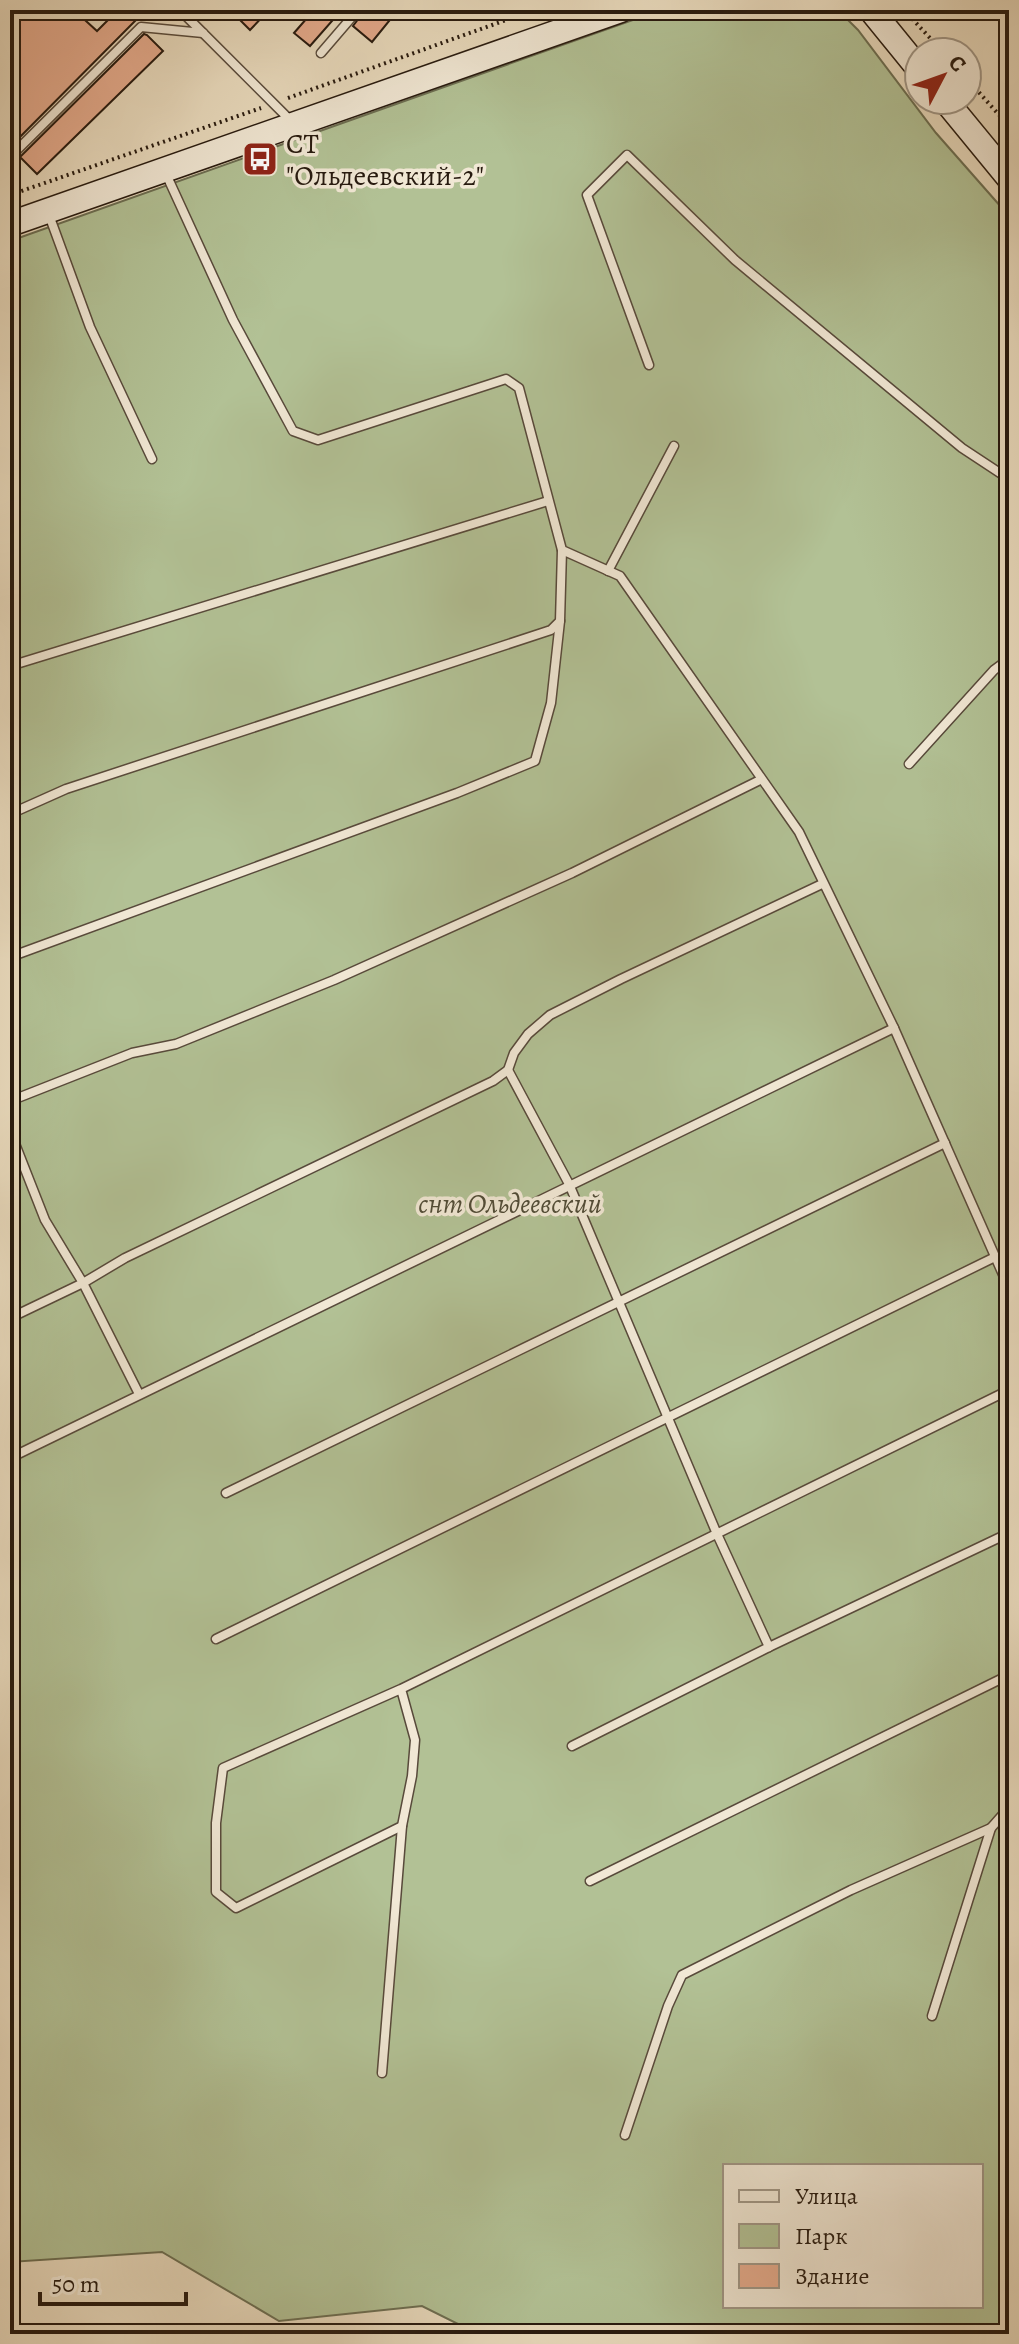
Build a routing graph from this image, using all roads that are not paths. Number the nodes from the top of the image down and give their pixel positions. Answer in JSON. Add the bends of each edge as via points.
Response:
{"nodes":[{"id":1,"x":358,"y":10,"type":"edge"},
{"id":2,"x":621,"y":10,"type":"edge"},
{"id":3,"x":871,"y":10,"type":"edge"},
{"id":4,"x":181,"y":11,"type":"edge"},
{"id":5,"x":558,"y":20,"type":"edge"},
{"id":6,"x":203,"y":33,"type":"junction"},
{"id":7,"x":903,"y":49,"type":"edge"},
{"id":8,"x":321,"y":53,"type":"dead end"},
{"id":9,"x":958,"y":116,"type":"edge"},
{"id":10,"x":295,"y":124,"type":"junction"},
{"id":11,"x":10,"y":157,"type":"edge"},
{"id":12,"x":164,"y":170,"type":"junction"},
{"id":13,"x":1009,"y":178,"type":"edge"},
{"id":14,"x":47,"y":211,"type":"junction"},
{"id":15,"x":10,"y":224,"type":"edge"},
{"id":16,"x":649,"y":365,"type":"dead end"},
{"id":17,"x":674,"y":446,"type":"dead end"},
{"id":18,"x":152,"y":459,"type":"dead end"},
{"id":19,"x":1009,"y":479,"type":"edge"},
{"id":20,"x":548,"y":501,"type":"junction"},
{"id":21,"x":562,"y":550,"type":"junction"},
{"id":22,"x":608,"y":571,"type":"junction"},
{"id":23,"x":560,"y":621,"type":"junction"},
{"id":24,"x":1009,"y":659,"type":"edge"},
{"id":25,"x":10,"y":666,"type":"edge"},
{"id":26,"x":909,"y":764,"type":"dead end"},
{"id":27,"x":760,"y":780,"type":"junction"},
{"id":28,"x":10,"y":814,"type":"edge"},
{"id":29,"x":822,"y":884,"type":"junction"},
{"id":30,"x":10,"y":957,"type":"edge"},
{"id":31,"x":894,"y":1028,"type":"junction"},
{"id":32,"x":508,"y":1070,"type":"junction"},
{"id":33,"x":10,"y":1101,"type":"edge"},
{"id":34,"x":10,"y":1131,"type":"edge"},
{"id":35,"x":945,"y":1143,"type":"junction"},
{"id":36,"x":569,"y":1184,"type":"junction"},
{"id":37,"x":995,"y":1257,"type":"junction"},
{"id":38,"x":83,"y":1283,"type":"junction"},
{"id":39,"x":1009,"y":1288,"type":"edge"},
{"id":40,"x":619,"y":1303,"type":"junction"},
{"id":41,"x":10,"y":1318,"type":"edge"},
{"id":42,"x":1009,"y":1390,"type":"edge"},
{"id":43,"x":139,"y":1394,"type":"junction"},
{"id":44,"x":669,"y":1419,"type":"junction"},
{"id":45,"x":10,"y":1458,"type":"edge"},
{"id":46,"x":226,"y":1493,"type":"dead end"},
{"id":47,"x":1009,"y":1533,"type":"edge"},
{"id":48,"x":717,"y":1534,"type":"junction"},
{"id":49,"x":216,"y":1639,"type":"dead end"},
{"id":50,"x":769,"y":1647,"type":"junction"},
{"id":51,"x":1009,"y":1675,"type":"edge"},
{"id":52,"x":401,"y":1689,"type":"junction"},
{"id":53,"x":572,"y":1746,"type":"dead end"},
{"id":54,"x":1009,"y":1803,"type":"edge"},
{"id":55,"x":402,"y":1826,"type":"junction"},
{"id":56,"x":991,"y":1828,"type":"junction"},
{"id":57,"x":590,"y":1881,"type":"dead end"},
{"id":58,"x":932,"y":2016,"type":"dead end"},
{"id":59,"x":382,"y":2073,"type":"dead end"},
{"id":60,"x":625,"y":2135,"type":"dead end"}],
"edges":[{"from":1,"to":8,"type":"lane"},
{"from":2,"to":5,"type":"street"},
{"from":3,"to":7,"type":"street"},
{"from":4,"to":6,"type":"lane"},
{"from":5,"to":10,"type":"street"},
{"from":6,"to":10,"type":"lane"},
{"from":6,"to":11,"type":"lane","via":[[141,27]]},
{"from":9,"to":13,"type":"street"},
{"from":10,"to":12,"type":"street"},
{"from":12,"to":14,"type":"street"},
{"from":12,"to":20,"type":"lane","via":[[233,320],[293,431],[318,440],[506,379],[519,388]]},
{"from":14,"to":15,"type":"street"},
{"from":14,"to":18,"type":"lane","via":[[90,327]]},
{"from":16,"to":19,"type":"lane","via":[[587,195],[627,155],[735,260],[962,448]]},
{"from":17,"to":22,"type":"lane"},
{"from":20,"to":21,"type":"lane"},
{"from":20,"to":25,"type":"lane"},
{"from":21,"to":22,"type":"lane"},
{"from":21,"to":23,"type":"lane"},
{"from":22,"to":27,"type":"lane","via":[[620,576]]},
{"from":23,"to":28,"type":"lane","via":[[551,630],[66,789]]},
{"from":23,"to":30,"type":"lane","via":[[551,703],[535,761]]},
{"from":24,"to":26,"type":"lane"},
{"from":27,"to":29,"type":"lane","via":[[799,832]]},
{"from":27,"to":33,"type":"lane","via":[[572,873],[334,980],[176,1044],[132,1053]]},
{"from":29,"to":31,"type":"lane"},
{"from":29,"to":32,"type":"lane","via":[[550,1015],[521,1043]]},
{"from":31,"to":35,"type":"lane"},
{"from":31,"to":36,"type":"lane"},
{"from":32,"to":36,"type":"lane"},
{"from":32,"to":38,"type":"lane"},
{"from":34,"to":38,"type":"lane","via":[[45,1220]]},
{"from":35,"to":37,"type":"lane"},
{"from":35,"to":40,"type":"lane"},
{"from":36,"to":40,"type":"lane"},
{"from":36,"to":43,"type":"lane"},
{"from":37,"to":39,"type":"lane"},
{"from":37,"to":44,"type":"lane"},
{"from":38,"to":41,"type":"lane"},
{"from":38,"to":43,"type":"lane"},
{"from":40,"to":44,"type":"lane"},
{"from":40,"to":46,"type":"lane"},
{"from":42,"to":48,"type":"lane"},
{"from":43,"to":45,"type":"lane"},
{"from":44,"to":48,"type":"lane"},
{"from":44,"to":49,"type":"lane"},
{"from":47,"to":50,"type":"lane"},
{"from":48,"to":50,"type":"lane"},
{"from":48,"to":52,"type":"lane"},
{"from":50,"to":53,"type":"lane"},
{"from":51,"to":57,"type":"lane"},
{"from":52,"to":55,"type":"lane","via":[[415,1740]]},
{"from":52,"to":55,"type":"lane","via":[[223,1768],[216,1892],[236,1908]]},
{"from":54,"to":56,"type":"lane"},
{"from":55,"to":59,"type":"lane"},
{"from":56,"to":58,"type":"lane"},
{"from":56,"to":60,"type":"lane","via":[[851,1890],[682,1975]]}]}
